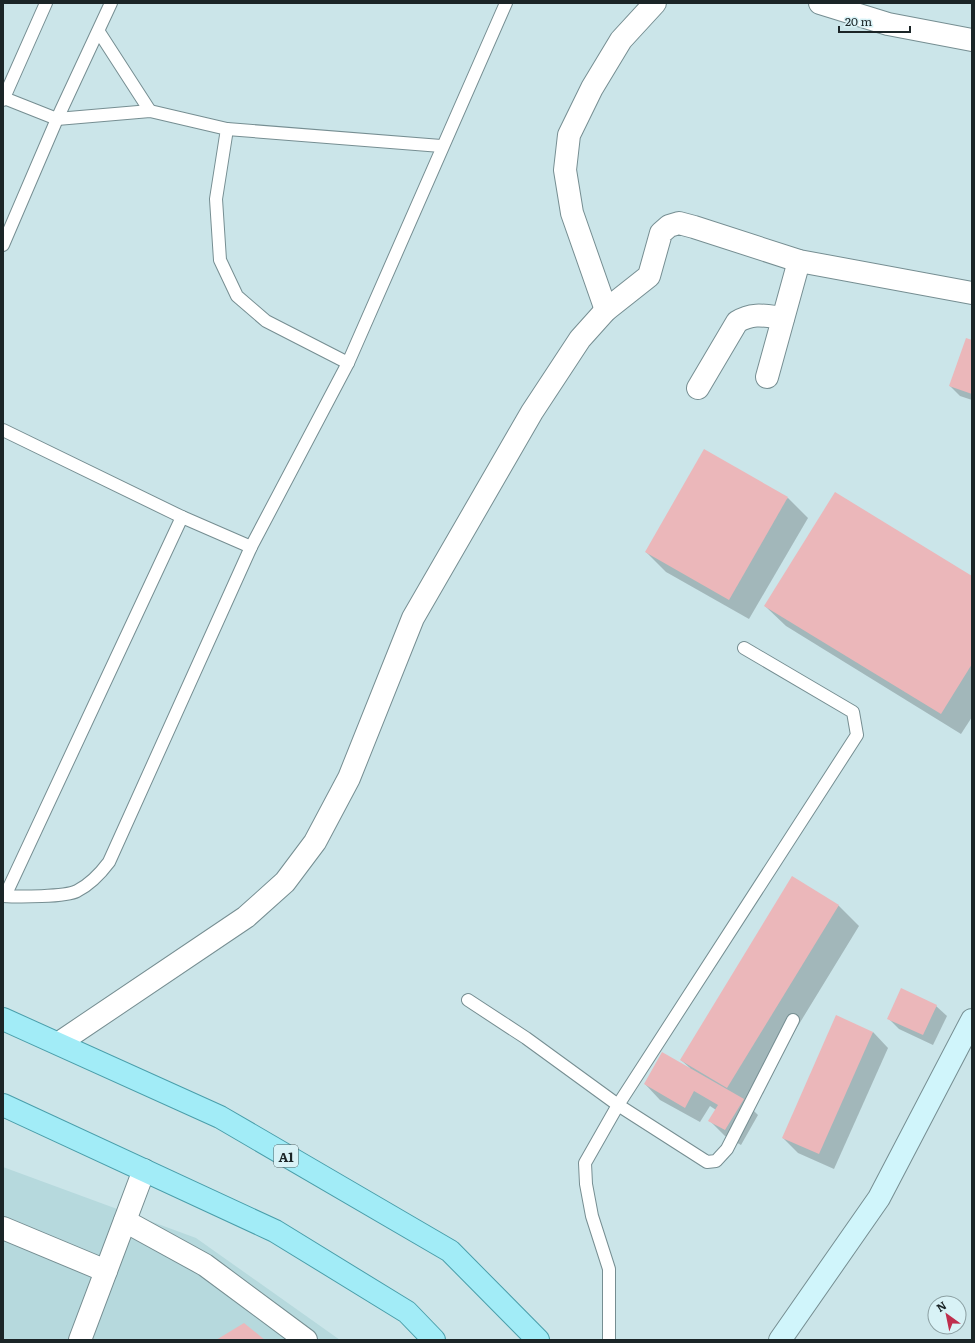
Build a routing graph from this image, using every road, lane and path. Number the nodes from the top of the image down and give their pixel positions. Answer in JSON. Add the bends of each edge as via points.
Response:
{"nodes":[{"id":1,"x":46,"y":3,"type":"edge"},
{"id":2,"x":111,"y":3,"type":"edge"},
{"id":3,"x":506,"y":3,"type":"edge"},
{"id":4,"x":655,"y":3,"type":"edge"},
{"id":5,"x":820,"y":3,"type":"edge"},
{"id":6,"x":99,"y":32,"type":"junction"},
{"id":7,"x":972,"y":40,"type":"edge"},
{"id":8,"x":3,"y":99,"type":"edge"},
{"id":9,"x":150,"y":112,"type":"junction"},
{"id":10,"x":57,"y":119,"type":"junction"},
{"id":11,"x":227,"y":129,"type":"junction"},
{"id":12,"x":441,"y":146,"type":"junction"},
{"id":13,"x":3,"y":245,"type":"edge"},
{"id":14,"x":799,"y":261,"type":"junction"},
{"id":15,"x":972,"y":293,"type":"edge"},
{"id":16,"x":606,"y":310,"type":"junction"},
{"id":17,"x":783,"y":318,"type":"junction"},
{"id":18,"x":348,"y":363,"type":"junction"},
{"id":19,"x":767,"y":377,"type":"dead end"},
{"id":20,"x":698,"y":388,"type":"dead end"},
{"id":21,"x":3,"y":430,"type":"edge"},
{"id":22,"x":182,"y":517,"type":"junction"},
{"id":23,"x":251,"y":547,"type":"junction"},
{"id":24,"x":744,"y":648,"type":"dead end"},
{"id":25,"x":4,"y":896,"type":"edge"},
{"id":26,"x":468,"y":1000,"type":"dead end"},
{"id":27,"x":3,"y":1019,"type":"edge"},
{"id":28,"x":793,"y":1020,"type":"dead end"},
{"id":29,"x":972,"y":1020,"type":"edge"},
{"id":30,"x":59,"y":1043,"type":"junction"},
{"id":31,"x":3,"y":1105,"type":"edge"},
{"id":32,"x":618,"y":1105,"type":"junction"},
{"id":33,"x":144,"y":1170,"type":"junction"},
{"id":34,"x":125,"y":1221,"type":"junction"},
{"id":35,"x":3,"y":1228,"type":"edge"},
{"id":36,"x":106,"y":1271,"type":"junction"},
{"id":37,"x":80,"y":1340,"type":"edge"},
{"id":38,"x":306,"y":1340,"type":"edge"},
{"id":39,"x":434,"y":1340,"type":"edge"},
{"id":40,"x":538,"y":1340,"type":"edge"},
{"id":41,"x":609,"y":1340,"type":"edge"},
{"id":42,"x":780,"y":1340,"type":"edge"}],
"edges":[{"from":1,"to":8,"type":"lane"},
{"from":2,"to":6,"type":"lane"},
{"from":3,"to":12,"type":"lane"},
{"from":4,"to":16,"type":"street","via":[[621,40],[592,88],[569,136],[566,170],[572,213]]},
{"from":5,"to":7,"type":"street","via":[[888,24]]},
{"from":6,"to":9,"type":"lane"},
{"from":6,"to":10,"type":"lane"},
{"from":8,"to":10,"type":"lane"},
{"from":9,"to":10,"type":"lane"},
{"from":9,"to":11,"type":"lane"},
{"from":10,"to":13,"type":"lane"},
{"from":11,"to":12,"type":"lane"},
{"from":11,"to":18,"type":"lane","via":[[216,199],[220,260],[237,296],[266,321]]},
{"from":12,"to":18,"type":"lane"},
{"from":14,"to":15,"type":"street"},
{"from":14,"to":16,"type":"street","via":[[679,223],[669,226],[662,233],[649,276]]},
{"from":14,"to":17,"type":"street"},
{"from":16,"to":30,"type":"street","via":[[580,339],[532,412],[412,618],[349,778],[306,854],[285,882],[246,917]]},
{"from":17,"to":19,"type":"street"},
{"from":17,"to":20,"type":"street","via":[[747,316],[737,322]]},
{"from":18,"to":23,"type":"lane"},
{"from":21,"to":22,"type":"lane"},
{"from":22,"to":23,"type":"lane"},
{"from":22,"to":25,"type":"lane"},
{"from":23,"to":25,"type":"lane","via":[[109,862],[94,881],[76,892]]},
{"from":24,"to":32,"type":"lane","via":[[853,712],[857,735]]},
{"from":26,"to":32,"type":"lane","via":[[526,1038]]},
{"from":27,"to":30,"type":"main road","number":"A1"},
{"from":28,"to":32,"type":"lane","via":[[727,1149],[716,1161],[707,1162]]},
{"from":29,"to":42,"type":"street","via":[[879,1198]]},
{"from":30,"to":40,"type":"main road","number":"A1","via":[[220,1117],[450,1251]]},
{"from":31,"to":33,"type":"main road"},
{"from":32,"to":41,"type":"lane","via":[[585,1163],[592,1216],[610,1269]]},
{"from":33,"to":34,"type":"street"},
{"from":33,"to":39,"type":"main road","via":[[275,1231],[407,1312]]},
{"from":34,"to":36,"type":"street"},
{"from":34,"to":38,"type":"street","via":[[205,1265]]},
{"from":35,"to":36,"type":"street"},
{"from":36,"to":37,"type":"street"}]}
